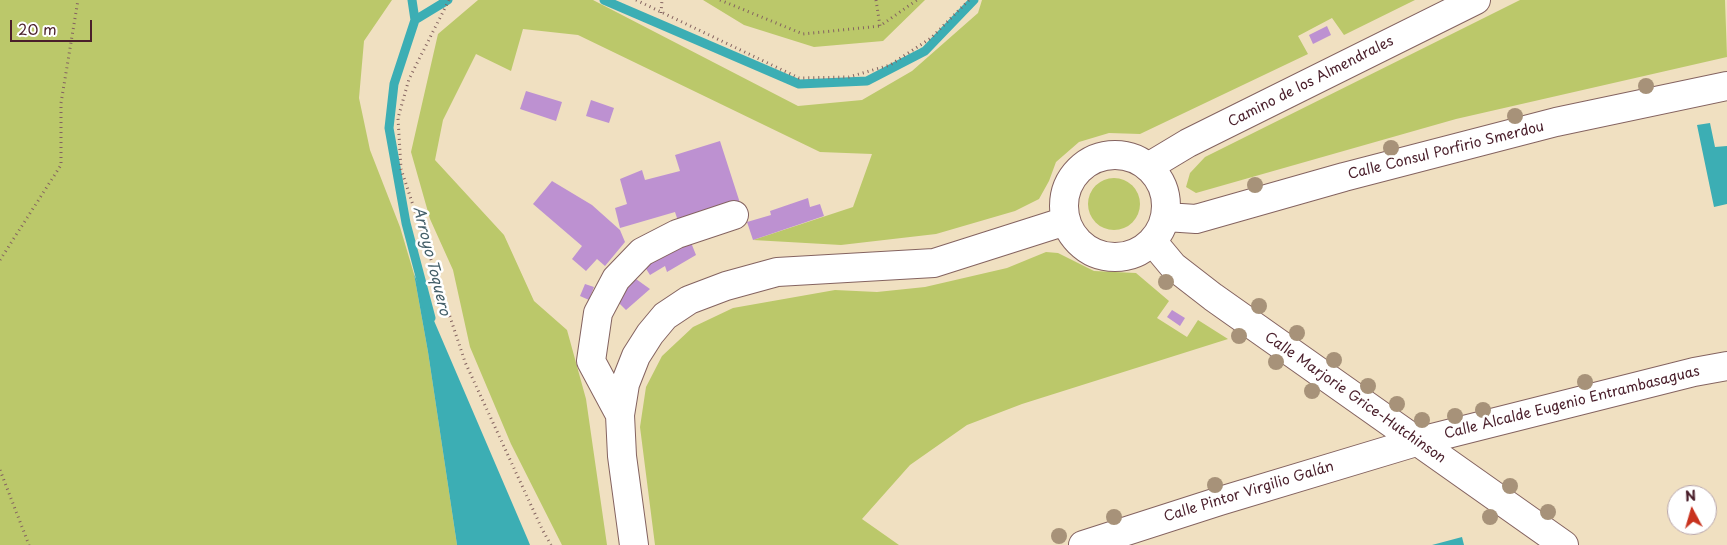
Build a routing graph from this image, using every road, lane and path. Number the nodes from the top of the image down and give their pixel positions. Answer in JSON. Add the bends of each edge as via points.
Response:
{"nodes":[{"id":1,"x":78,"y":0,"type":"edge"},
{"id":2,"x":449,"y":0,"type":"edge"},
{"id":3,"x":636,"y":0,"type":"edge"},
{"id":4,"x":662,"y":0,"type":"edge"},
{"id":5,"x":720,"y":0,"type":"edge"},
{"id":6,"x":876,"y":0,"type":"edge"},
{"id":7,"x":917,"y":0,"type":"edge"},
{"id":8,"x":970,"y":0,"type":"edge"},
{"id":9,"x":1476,"y":0,"type":"edge"},
{"id":10,"x":660,"y":13,"type":"junction"},
{"id":11,"x":880,"y":26,"type":"junction"},
{"id":12,"x":1727,"y":86,"type":"edge"},
{"id":13,"x":1148,"y":167,"type":"junction"},
{"id":14,"x":734,"y":215,"type":"dead end"},
{"id":15,"x":1166,"y":217,"type":"junction"},
{"id":16,"x":1066,"y":221,"type":"junction"},
{"id":17,"x":1154,"y":242,"type":"junction"},
{"id":18,"x":0,"y":260,"type":"edge"},
{"id":19,"x":1727,"y":366,"type":"edge"},
{"id":20,"x":620,"y":415,"type":"junction"},
{"id":21,"x":1416,"y":442,"type":"junction"},
{"id":22,"x":0,"y":470,"type":"edge"},
{"id":23,"x":29,"y":545,"type":"edge"},
{"id":24,"x":551,"y":545,"type":"edge"},
{"id":25,"x":634,"y":545,"type":"edge"},
{"id":26,"x":1083,"y":545,"type":"edge"},
{"id":27,"x":1564,"y":545,"type":"edge"}],
"edges":[{"from":1,"to":18,"type":"path","via":[[61,103],[60,165]]},
{"from":2,"to":24,"type":"path","via":[[409,78],[402,102],[398,118],[401,169],[465,362]]},
{"from":3,"to":10,"type":"path"},
{"from":4,"to":10,"type":"path"},
{"from":5,"to":11,"type":"path","via":[[803,34]]},
{"from":6,"to":11,"type":"path"},
{"from":7,"to":11,"type":"path"},
{"from":8,"to":10,"type":"path","via":[[931,38],[890,65],[849,77],[799,78]]},
{"from":9,"to":13,"type":"street","name":"Camino de los Almendrales","via":[[1188,143]]},
{"from":12,"to":15,"type":"street","name":"Calle Consul Porfirio Smerdou","via":[[1547,124],[1196,219]]},
{"from":13,"to":15,"type":"street","via":[[1164,191]]},
{"from":13,"to":16,"type":"street","via":[[1122,155],[1093,159],[1080,168],[1068,185],[1063,207]]},
{"from":14,"to":20,"type":"street","via":[[677,234],[642,252],[616,279],[598,313],[591,361]]},
{"from":15,"to":17,"type":"street"},
{"from":16,"to":17,"type":"street","via":[[1076,239],[1089,251],[1105,257],[1123,258],[1139,253]]},
{"from":16,"to":20,"type":"street","via":[[934,263],[777,272],[689,300],[666,316],[636,356],[625,384]]},
{"from":17,"to":21,"type":"street","name":"Calle Marjorie Grice-Hutchinson","via":[[1173,266],[1213,297]]},
{"from":19,"to":21,"type":"street","name":"Calle Alcalde Eugenio Entrambasaguas"},
{"from":20,"to":25,"type":"street"},
{"from":21,"to":26,"type":"street","name":"Calle Pintor Virgilio Galán"},
{"from":21,"to":27,"type":"street","name":"Calle Marjorie Grice-Hutchinson"},
{"from":22,"to":23,"type":"path"}]}
